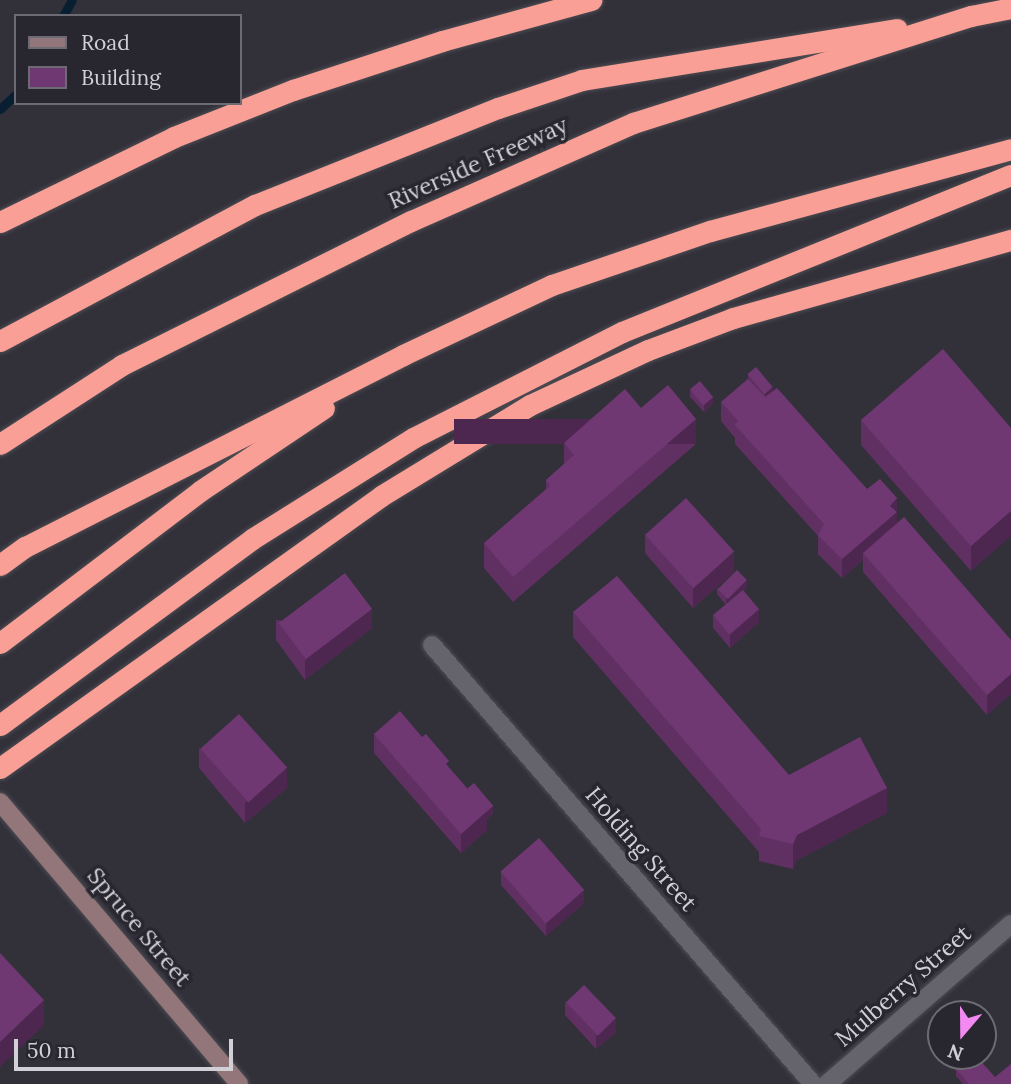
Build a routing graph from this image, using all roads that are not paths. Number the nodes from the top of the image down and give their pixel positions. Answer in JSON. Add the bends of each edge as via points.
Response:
{"nodes":[{"id":1,"x":591,"y":0,"type":"edge"},
{"id":2,"x":1011,"y":8,"type":"edge"},
{"id":3,"x":971,"y":16,"type":"junction"},
{"id":4,"x":1011,"y":149,"type":"edge"},
{"id":5,"x":1011,"y":175,"type":"edge"},
{"id":6,"x":0,"y":222,"type":"edge"},
{"id":7,"x":1011,"y":240,"type":"edge"},
{"id":8,"x":0,"y":341,"type":"edge"},
{"id":9,"x":402,"y":355,"type":"junction"},
{"id":10,"x":0,"y":444,"type":"edge"},
{"id":11,"x":0,"y":565,"type":"edge"},
{"id":12,"x":0,"y":643,"type":"edge"},
{"id":13,"x":432,"y":646,"type":"dead end"},
{"id":14,"x":0,"y":725,"type":"edge"},
{"id":15,"x":0,"y":768,"type":"edge"},
{"id":16,"x":0,"y":802,"type":"edge"},
{"id":17,"x":1011,"y":925,"type":"edge"},
{"id":18,"x":239,"y":1084,"type":"edge"},
{"id":19,"x":813,"y":1084,"type":"edge"},
{"id":20,"x":827,"y":1084,"type":"edge"}],
"edges":[{"from":1,"to":6,"type":"highway","via":[[442,41],[293,90],[174,137]]},
{"from":2,"to":3,"type":"highway","name":"Riverside Freeway"},
{"from":3,"to":8,"type":"highway","via":[[582,80],[498,108],[254,205]]},
{"from":3,"to":10,"type":"highway","name":"Riverside Freeway","via":[[633,123],[411,221],[122,365]]},
{"from":4,"to":9,"type":"highway","via":[[696,236],[552,285]]},
{"from":5,"to":14,"type":"highway","via":[[622,332],[413,438],[252,539]]},
{"from":7,"to":15,"type":"highway","via":[[733,318],[648,350],[530,405],[381,496]]},
{"from":9,"to":11,"type":"highway","via":[[25,547]]},
{"from":9,"to":12,"type":"highway","via":[[200,491]]},
{"from":13,"to":19,"type":"street","name":"Holding Street"},
{"from":16,"to":18,"type":"street","name":"Spruce Street"},
{"from":17,"to":20,"type":"street","name":"Mulberry Street"}]}
